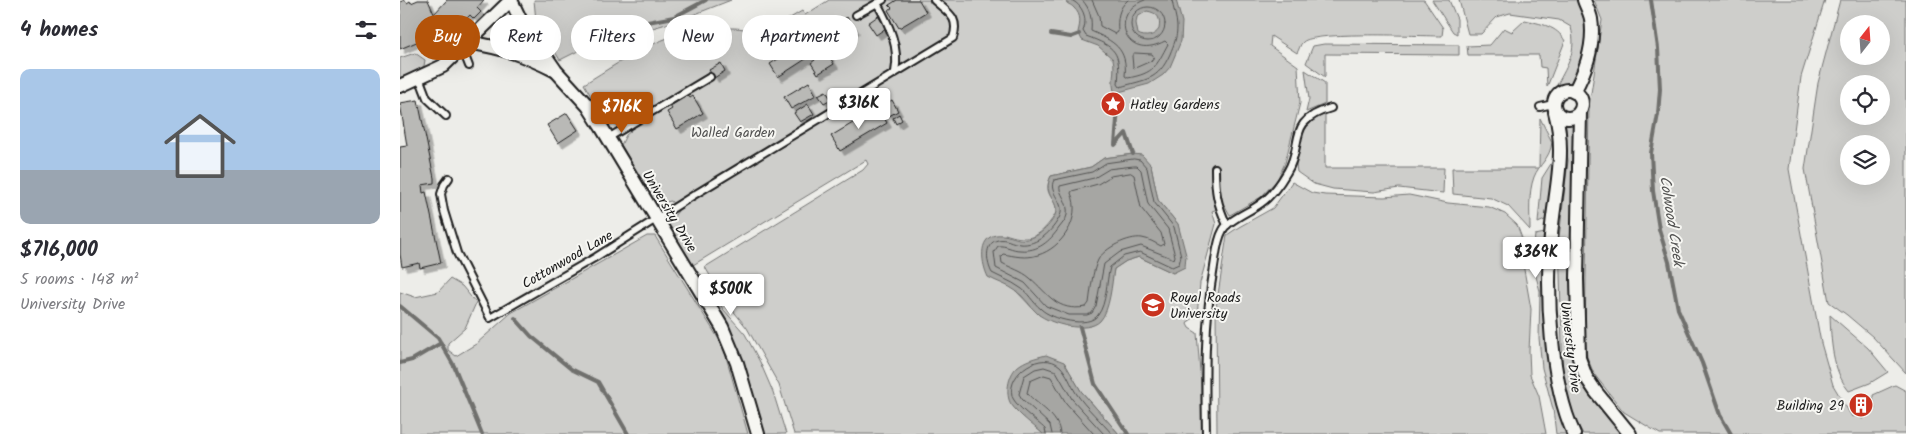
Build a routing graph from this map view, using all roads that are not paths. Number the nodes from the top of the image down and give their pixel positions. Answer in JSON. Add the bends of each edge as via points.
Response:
{"nodes":[{"id":1,"x":511,"y":0,"type":"edge"},
{"id":2,"x":934,"y":0,"type":"edge"},
{"id":3,"x":1584,"y":0,"type":"edge"},
{"id":4,"x":880,"y":2,"type":"edge"},
{"id":5,"x":856,"y":15,"type":"dead end"},
{"id":6,"x":480,"y":30,"type":"edge"},
{"id":7,"x":480,"y":46,"type":"edge"},
{"id":8,"x":449,"y":60,"type":"edge"},
{"id":9,"x":468,"y":60,"type":"edge"},
{"id":10,"x":469,"y":66,"type":"dead end"},
{"id":11,"x":556,"y":71,"type":"junction"},
{"id":12,"x":895,"y":72,"type":"junction"},
{"id":13,"x":710,"y":77,"type":"dead end"},
{"id":14,"x":418,"y":78,"type":"junction"},
{"id":15,"x":400,"y":86,"type":"edge"},
{"id":16,"x":1574,"y":92,"type":"junction"},
{"id":17,"x":1540,"y":106,"type":"dead end"},
{"id":18,"x":1331,"y":108,"type":"dead end"},
{"id":19,"x":1554,"y":108,"type":"junction"},
{"id":20,"x":1580,"y":112,"type":"junction"},
{"id":21,"x":446,"y":116,"type":"dead end"},
{"id":22,"x":608,"y":138,"type":"junction"},
{"id":23,"x":1215,"y":168,"type":"dead end"},
{"id":24,"x":449,"y":178,"type":"dead end"},
{"id":25,"x":657,"y":219,"type":"junction"},
{"id":26,"x":1227,"y":225,"type":"junction"},
{"id":27,"x":758,"y":434,"type":"edge"},
{"id":28,"x":1206,"y":434,"type":"edge"},
{"id":29,"x":1574,"y":434,"type":"edge"},
{"id":30,"x":1630,"y":434,"type":"edge"}],
"edges":[{"from":1,"to":6,"type":"street"},
{"from":1,"to":11,"type":"street","name":"University Drive","via":[[520,19]]},
{"from":2,"to":12,"type":"lane","name":"Cottonwood Lane","via":[[953,17],[956,25],[953,38]]},
{"from":3,"to":16,"type":"street","via":[[1591,19],[1590,48],[1585,73]]},
{"from":4,"to":5,"type":"lane"},
{"from":4,"to":12,"type":"lane","via":[[890,24],[897,62]]},
{"from":7,"to":11,"type":"street","name":"University Drive","via":[[502,48]]},
{"from":8,"to":14,"type":"street"},
{"from":9,"to":10,"type":"lane"},
{"from":11,"to":22,"type":"street","name":"University Drive","via":[[588,106]]},
{"from":12,"to":25,"type":"lane","name":"Cottonwood Lane"},
{"from":13,"to":22,"type":"lane"},
{"from":14,"to":15,"type":"street"},
{"from":14,"to":21,"type":"lane","via":[[427,98]]},
{"from":16,"to":19,"type":"street","via":[[1565,90],[1556,95]]},
{"from":16,"to":20,"type":"street","via":[[1580,97]]},
{"from":17,"to":19,"type":"lane"},
{"from":18,"to":26,"type":"lane","via":[[1317,112],[1298,132],[1289,170],[1270,196]]},
{"from":19,"to":20,"type":"street","via":[[1563,118],[1572,118]]},
{"from":19,"to":29,"type":"street","name":"University Drive","via":[[1559,125],[1561,159],[1551,235],[1550,300],[1561,395]]},
{"from":20,"to":30,"type":"street","name":"University Drive","via":[[1579,358],[1591,384]]},
{"from":22,"to":25,"type":"street","name":"University Drive"},
{"from":23,"to":26,"type":"lane","via":[[1219,209]]},
{"from":24,"to":25,"type":"lane","name":"Cottonwood Lane","via":[[441,194],[444,211],[457,253],[490,318]]},
{"from":25,"to":27,"type":"street","name":"University Drive","via":[[730,344]]},
{"from":26,"to":28,"type":"lane","via":[[1218,248],[1208,305]]}]}
